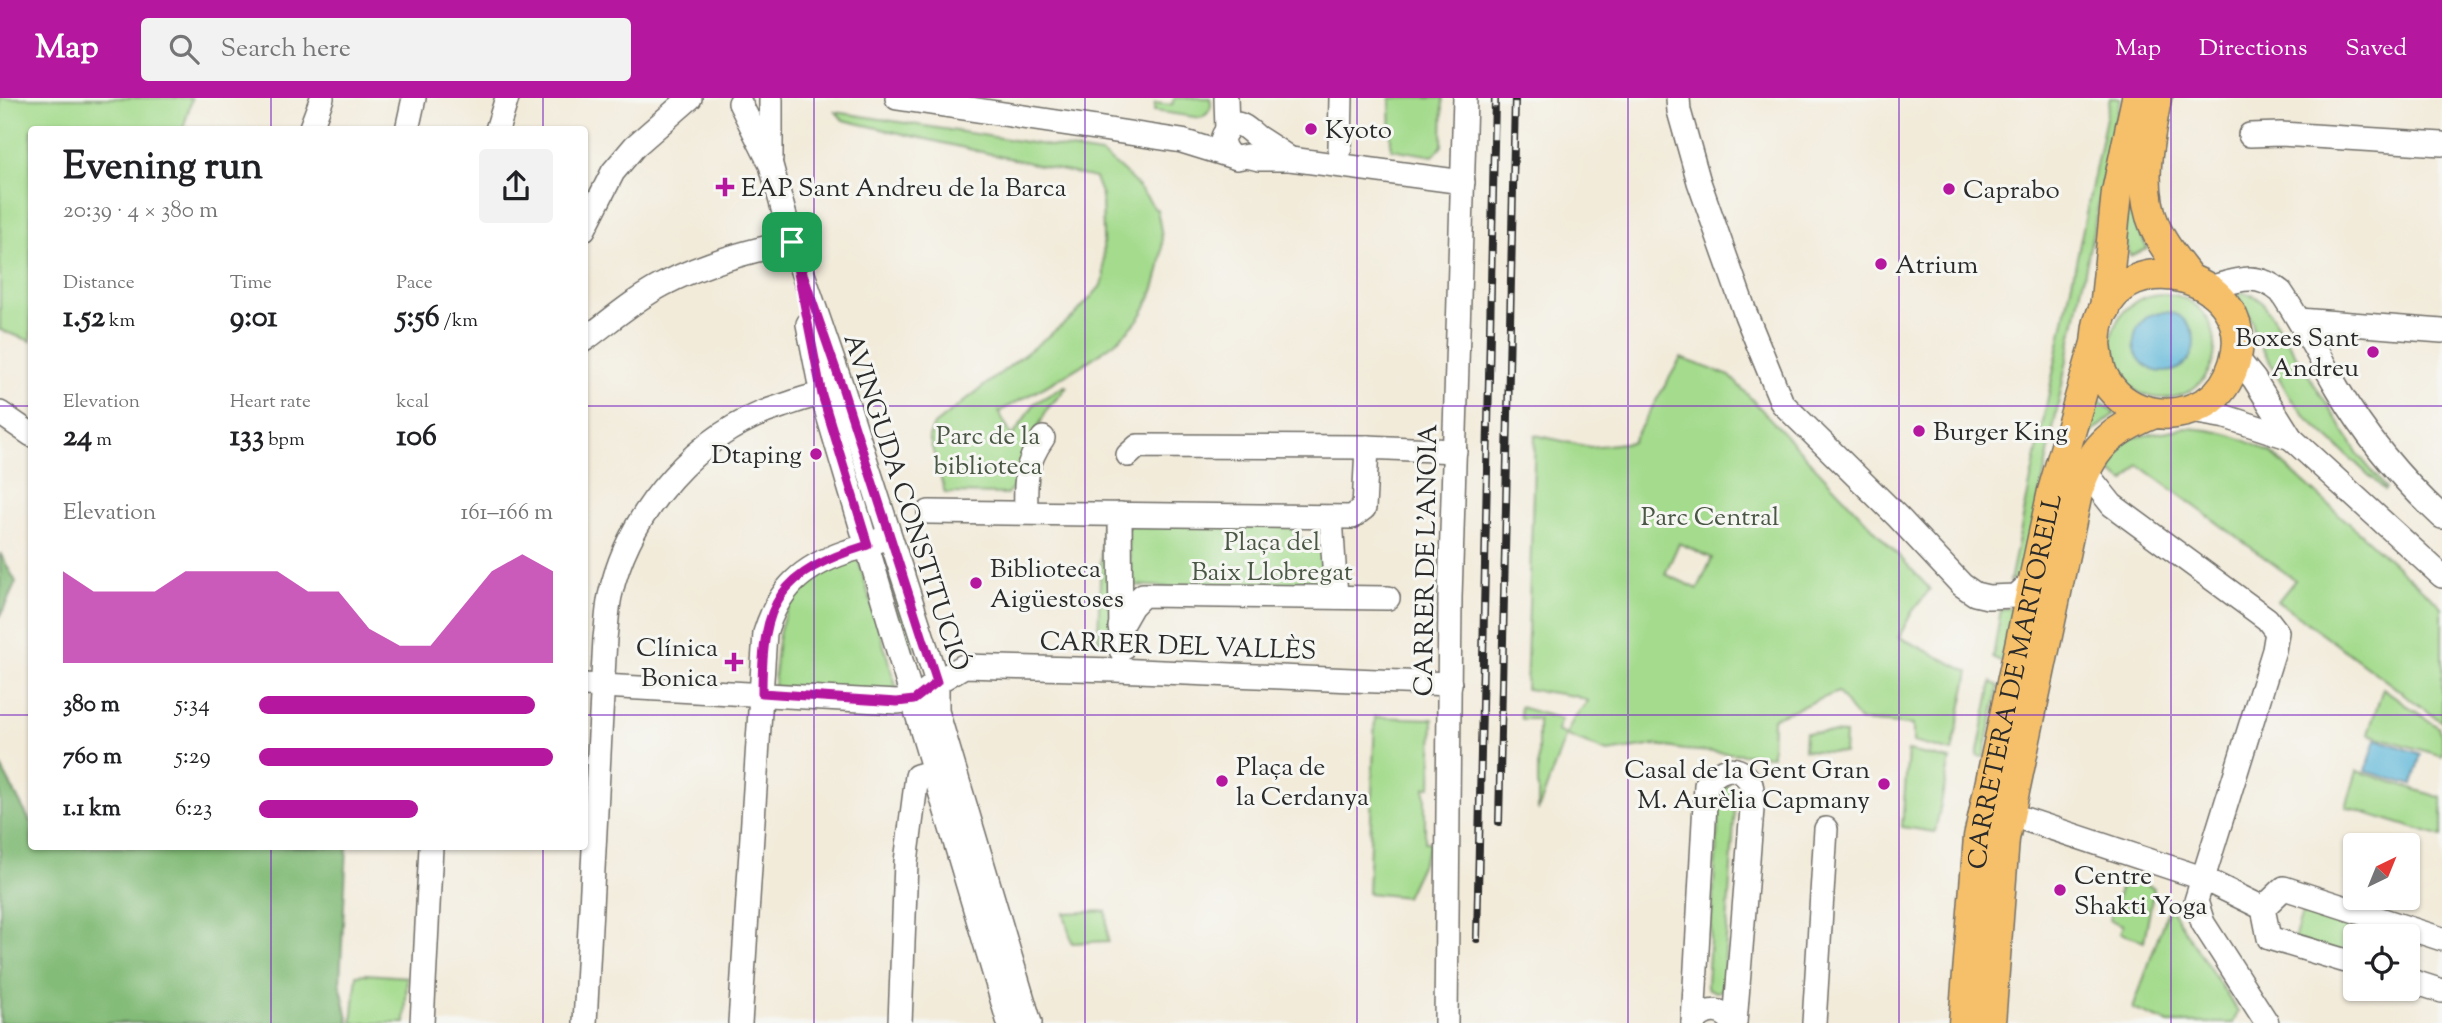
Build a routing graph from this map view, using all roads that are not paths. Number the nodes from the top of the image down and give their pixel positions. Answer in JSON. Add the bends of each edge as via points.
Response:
{"nodes":[{"id":1,"x":322,"y":98,"type":"edge"},
{"id":2,"x":414,"y":98,"type":"edge"},
{"id":3,"x":507,"y":98,"type":"edge"},
{"id":4,"x":690,"y":98,"type":"edge"},
{"id":5,"x":897,"y":98,"type":"edge"},
{"id":6,"x":1226,"y":98,"type":"edge"},
{"id":7,"x":1237,"y":98,"type":"edge"},
{"id":8,"x":1341,"y":98,"type":"edge"},
{"id":9,"x":1465,"y":98,"type":"edge"},
{"id":10,"x":1678,"y":98,"type":"edge"},
{"id":11,"x":2137,"y":98,"type":"edge"},
{"id":12,"x":2156,"y":98,"type":"edge"},
{"id":13,"x":772,"y":99,"type":"edge"},
{"id":14,"x":737,"y":100,"type":"edge"},
{"id":15,"x":312,"y":126,"type":"edge"},
{"id":16,"x":408,"y":126,"type":"edge"},
{"id":17,"x":498,"y":126,"type":"edge"},
{"id":18,"x":2250,"y":135,"type":"dead end"},
{"id":19,"x":1238,"y":139,"type":"junction"},
{"id":20,"x":2442,"y":144,"type":"edge"},
{"id":21,"x":1340,"y":148,"type":"dead end"},
{"id":22,"x":771,"y":165,"type":"junction"},
{"id":23,"x":1463,"y":182,"type":"junction"},
{"id":24,"x":588,"y":221,"type":"edge"},
{"id":25,"x":792,"y":242,"type":"junction"},
{"id":26,"x":2198,"y":283,"type":"junction"},
{"id":27,"x":2105,"y":309,"type":"junction"},
{"id":28,"x":2299,"y":320,"type":"junction"},
{"id":29,"x":2442,"y":331,"type":"edge"},
{"id":30,"x":588,"y":337,"type":"edge"},
{"id":31,"x":2096,"y":343,"type":"junction"},
{"id":32,"x":2236,"y":357,"type":"junction"},
{"id":33,"x":822,"y":395,"type":"junction"},
{"id":34,"x":2192,"y":411,"type":"junction"},
{"id":35,"x":0,"y":413,"type":"edge"},
{"id":36,"x":2152,"y":414,"type":"junction"},
{"id":37,"x":28,"y":432,"type":"edge"},
{"id":38,"x":856,"y":432,"type":"junction"},
{"id":39,"x":1043,"y":438,"type":"dead end"},
{"id":40,"x":2291,"y":438,"type":"junction"},
{"id":41,"x":1367,"y":447,"type":"junction"},
{"id":42,"x":1455,"y":451,"type":"junction"},
{"id":43,"x":1128,"y":455,"type":"dead end"},
{"id":44,"x":2084,"y":470,"type":"junction"},
{"id":45,"x":2112,"y":505,"type":"junction"},
{"id":46,"x":2074,"y":506,"type":"junction"},
{"id":47,"x":929,"y":512,"type":"dead end"},
{"id":48,"x":1027,"y":512,"type":"junction"},
{"id":49,"x":1120,"y":514,"type":"junction"},
{"id":50,"x":1331,"y":517,"type":"junction"},
{"id":51,"x":2442,"y":517,"type":"edge"},
{"id":52,"x":887,"y":529,"type":"junction"},
{"id":53,"x":868,"y":545,"type":"junction"},
{"id":54,"x":2442,"y":576,"type":"edge"},
{"id":55,"x":2035,"y":578,"type":"junction"},
{"id":56,"x":1336,"y":597,"type":"junction"},
{"id":57,"x":1388,"y":598,"type":"dead end"},
{"id":58,"x":937,"y":682,"type":"junction"},
{"id":59,"x":1450,"y":684,"type":"junction"},
{"id":60,"x":594,"y":686,"type":"edge"},
{"id":61,"x":762,"y":693,"type":"junction"},
{"id":62,"x":914,"y":700,"type":"junction"},
{"id":63,"x":934,"y":771,"type":"junction"},
{"id":64,"x":2009,"y":814,"type":"junction"},
{"id":65,"x":1826,"y":829,"type":"dead end"},
{"id":66,"x":431,"y":850,"type":"edge"},
{"id":67,"x":2204,"y":869,"type":"junction"},
{"id":68,"x":2263,"y":908,"type":"junction"},
{"id":69,"x":2442,"y":939,"type":"edge"},
{"id":70,"x":2343,"y":960,"type":"edge"},
{"id":71,"x":2420,"y":984,"type":"edge"},
{"id":72,"x":2442,"y":991,"type":"edge"},
{"id":73,"x":422,"y":1023,"type":"edge"},
{"id":74,"x":585,"y":1023,"type":"edge"},
{"id":75,"x":740,"y":1023,"type":"edge"},
{"id":76,"x":900,"y":1023,"type":"edge"},
{"id":77,"x":1009,"y":1023,"type":"edge"},
{"id":78,"x":1030,"y":1023,"type":"edge"},
{"id":79,"x":1446,"y":1023,"type":"edge"},
{"id":80,"x":1693,"y":1023,"type":"edge"},
{"id":81,"x":1734,"y":1023,"type":"edge"},
{"id":82,"x":1814,"y":1023,"type":"edge"},
{"id":83,"x":1964,"y":1023,"type":"edge"},
{"id":84,"x":1990,"y":1023,"type":"edge"},
{"id":85,"x":2267,"y":1023,"type":"edge"}],
"edges":[{"from":1,"to":15,"type":"street"},
{"from":2,"to":16,"type":"street"},
{"from":3,"to":17,"type":"street"},
{"from":4,"to":24,"type":"street","via":[[635,146],[613,172]]},
{"from":5,"to":19,"type":"street","via":[[1182,141]]},
{"from":6,"to":19,"type":"street"},
{"from":7,"to":19,"type":"street","via":[[1246,115]]},
{"from":8,"to":21,"type":"street"},
{"from":9,"to":23,"type":"street","name":"CARRER DE L'ANOIA"},
{"from":10,"to":55,"type":"street","via":[[1699,182],[1782,403],[1975,594],[2016,596]]},
{"from":11,"to":27,"type":"main road","name":"CARRETERA DE MARTORELL","via":[[2117,192]]},
{"from":12,"to":26,"type":"main road","via":[[2146,155],[2148,210],[2165,246]]},
{"from":13,"to":14,"type":"street","via":[[756,106]]},
{"from":13,"to":22,"type":"street","name":"AVINGUDA CONSTITUCIÓ"},
{"from":14,"to":22,"type":"street","name":"AVINGUDA CONSTITUCIÓ"},
{"from":18,"to":20,"type":"street"},
{"from":19,"to":23,"type":"street","via":[[1259,159]]},
{"from":22,"to":25,"type":"street","name":"AVINGUDA CONSTITUCIÓ"},
{"from":23,"to":42,"type":"street","name":"CARRER DE L'ANOIA"},
{"from":25,"to":30,"type":"street","via":[[720,260],[664,284]]},
{"from":25,"to":33,"type":"street","name":"AVINGUDA CONSTITUCIÓ"},
{"from":25,"to":38,"type":"street","name":"AVINGUDA CONSTITUCIÓ"},
{"from":26,"to":27,"type":"main road","via":[[2162,274],[2146,276],[2121,290]]},
{"from":26,"to":28,"type":"street","via":[[2269,281]]},
{"from":26,"to":32,"type":"main road","via":[[2220,298],[2229,311],[2236,329]]},
{"from":27,"to":31,"type":"main road","name":"CARRETERA DE MARTORELL"},
{"from":28,"to":29,"type":"street"},
{"from":28,"to":51,"type":"street","via":[[2382,454]]},
{"from":31,"to":36,"type":"main road","via":[[2099,365],[2113,390]]},
{"from":31,"to":55,"type":"main road","name":"CARRETERA DE MARTORELL","via":[[2066,439]]},
{"from":32,"to":34,"type":"main road","via":[[2224,386]]},
{"from":32,"to":40,"type":"street"},
{"from":33,"to":38,"type":"street","via":[[836,401],[845,423]]},
{"from":33,"to":53,"type":"street","name":"AVINGUDA CONSTITUCIÓ"},
{"from":33,"to":60,"type":"street","via":[[741,422],[716,438],[669,482],[639,524],[618,570]]},
{"from":34,"to":36,"type":"main road","name":"CARRETERA DE MARTORELL"},
{"from":34,"to":40,"type":"street"},
{"from":35,"to":37,"type":"street"},
{"from":36,"to":44,"type":"main road","name":"CARRETERA DE MARTORELL","via":[[2110,436]]},
{"from":38,"to":52,"type":"street","name":"AVINGUDA CONSTITUCIÓ"},
{"from":39,"to":48,"type":"street","via":[[1032,454],[1025,480]]},
{"from":40,"to":54,"type":"street"},
{"from":41,"to":42,"type":"street"},
{"from":41,"to":43,"type":"street","via":[[1138,446]]},
{"from":41,"to":50,"type":"street","via":[[1364,508],[1352,517]]},
{"from":42,"to":59,"type":"street","name":"CARRER DE L'ANOIA"},
{"from":44,"to":45,"type":"street"},
{"from":44,"to":46,"type":"main road","name":"CARRETERA DE MARTORELL"},
{"from":45,"to":46,"type":"street","via":[[2092,502]]},
{"from":45,"to":67,"type":"street","via":[[2267,619],[2277,632]]},
{"from":46,"to":64,"type":"main road","name":"CARRETERA DE MARTORELL"},
{"from":47,"to":48,"type":"street"},
{"from":48,"to":49,"type":"street"},
{"from":49,"to":50,"type":"street"},
{"from":49,"to":56,"type":"street","via":[[1120,639],[1132,606],[1143,594]]},
{"from":50,"to":56,"type":"street"},
{"from":52,"to":53,"type":"street","via":[[879,541]]},
{"from":52,"to":58,"type":"street","name":"AVINGUDA CONSTITUCIÓ"},
{"from":53,"to":61,"type":"street","via":[[813,565],[782,595],[765,633]]},
{"from":53,"to":62,"type":"street","name":"AVINGUDA CONSTITUCIÓ"},
{"from":55,"to":83,"type":"main road","name":"CARRETERA DE MARTORELL","via":[[1979,837]]},
{"from":56,"to":57,"type":"street"},
{"from":58,"to":59,"type":"street","name":"CARRER DEL VALLÈS","via":[[964,666]]},
{"from":58,"to":62,"type":"street","name":"CARRER DEL VALLÈS"},
{"from":58,"to":78,"type":"street","name":"AVINGUDA CONSTITUCIÓ","via":[[937,711]]},
{"from":59,"to":79,"type":"street","name":"CARRER DE L'ANOIA"},
{"from":60,"to":61,"type":"street"},
{"from":60,"to":74,"type":"street"},
{"from":61,"to":62,"type":"street"},
{"from":61,"to":75,"type":"street"},
{"from":62,"to":63,"type":"street","name":"AVINGUDA CONSTITUCIÓ"},
{"from":63,"to":76,"type":"street","via":[[917,776],[906,862]]},
{"from":63,"to":77,"type":"street","name":"AVINGUDA CONSTITUCIÓ"},
{"from":64,"to":67,"type":"street"},
{"from":64,"to":84,"type":"main road","name":"CARRETERA DE MARTORELL","via":[[1999,882]]},
{"from":65,"to":82,"type":"street"},
{"from":66,"to":73,"type":"street"},
{"from":67,"to":68,"type":"street"},
{"from":67,"to":85,"type":"street","via":[[2196,901],[2203,923]]},
{"from":68,"to":69,"type":"street","via":[[2284,888]]},
{"from":68,"to":70,"type":"street","via":[[2269,938]]},
{"from":71,"to":72,"type":"street"},
{"from":80,"to":81,"type":"street","via":[[1703,1013],[1716,1011]]},
{"from":80,"to":81,"type":"street","via":[[1706,785],[1719,771],[1731,768],[1749,780],[1752,809]]}]}
